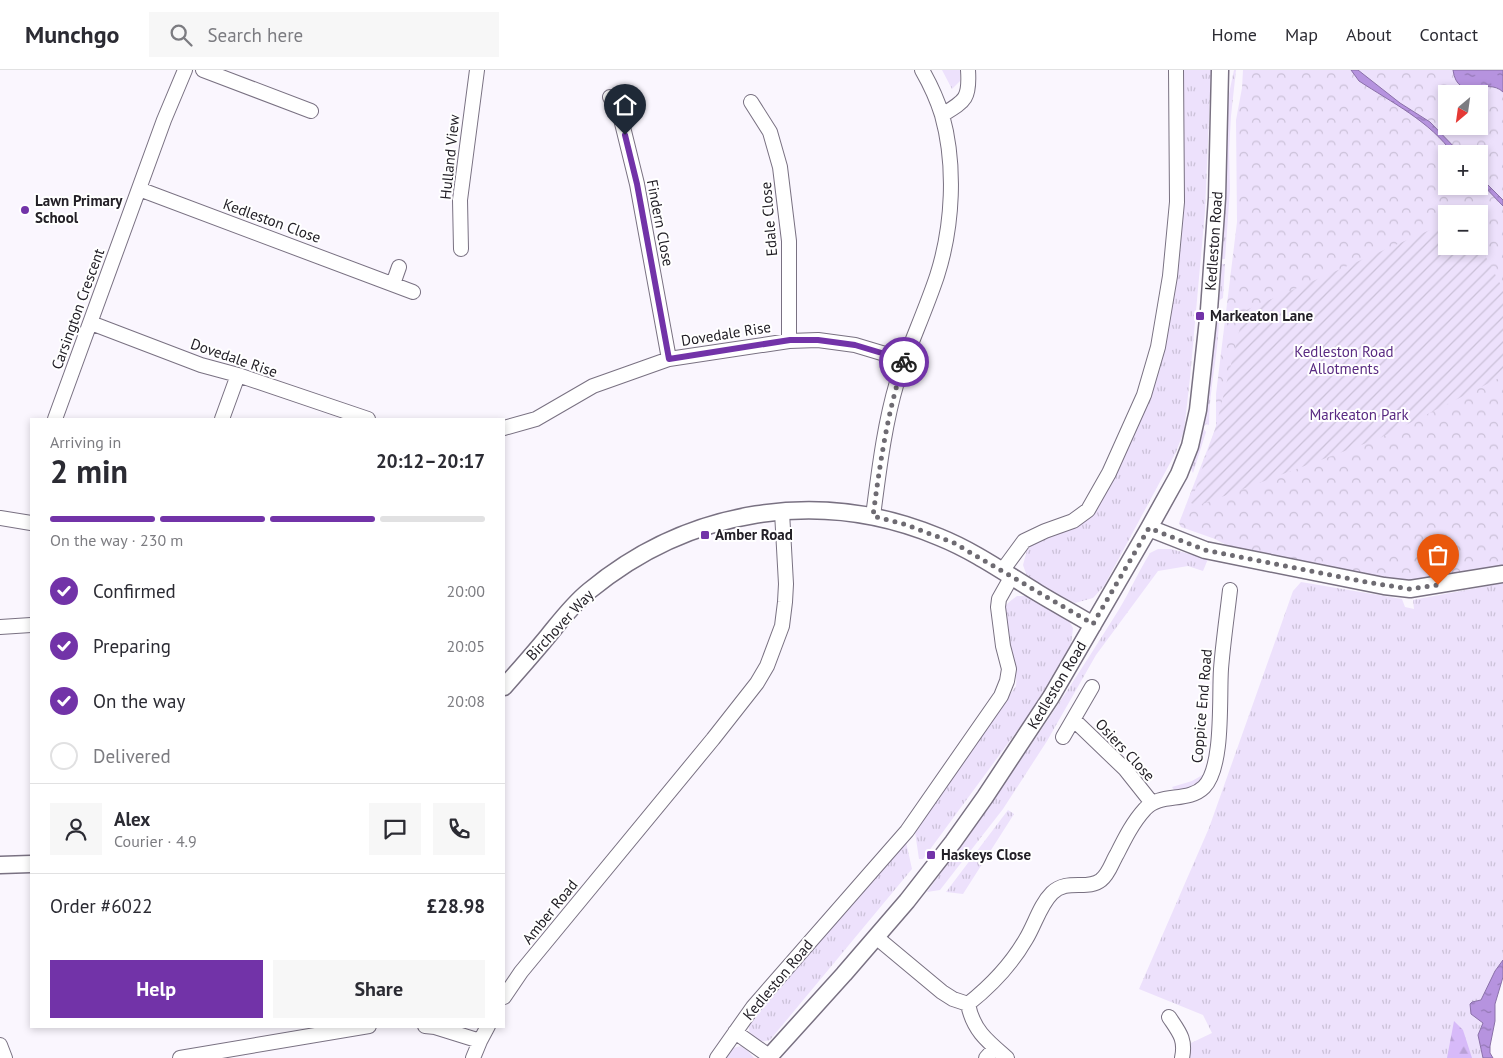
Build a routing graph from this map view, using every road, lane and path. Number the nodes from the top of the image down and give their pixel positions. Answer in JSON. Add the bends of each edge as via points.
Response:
{"nodes":[{"id":1,"x":185,"y":70,"type":"edge"},
{"id":2,"x":203,"y":70,"type":"edge"},
{"id":3,"x":477,"y":70,"type":"edge"},
{"id":4,"x":922,"y":70,"type":"edge"},
{"id":5,"x":968,"y":70,"type":"edge"},
{"id":6,"x":1176,"y":70,"type":"edge"},
{"id":7,"x":1220,"y":70,"type":"edge"},
{"id":8,"x":610,"y":97,"type":"dead end"},
{"id":9,"x":751,"y":102,"type":"dead end"},
{"id":10,"x":311,"y":111,"type":"dead end"},
{"id":11,"x":942,"y":115,"type":"junction"},
{"id":12,"x":139,"y":189,"type":"junction"},
{"id":13,"x":461,"y":249,"type":"dead end"},
{"id":14,"x":399,"y":267,"type":"dead end"},
{"id":15,"x":393,"y":284,"type":"junction"},
{"id":16,"x":413,"y":292,"type":"dead end"},
{"id":17,"x":91,"y":323,"type":"junction"},
{"id":18,"x":790,"y":340,"type":"junction"},
{"id":19,"x":669,"y":359,"type":"junction"},
{"id":20,"x":905,"y":360,"type":"junction"},
{"id":21,"x":238,"y":375,"type":"junction"},
{"id":22,"x":55,"y":418,"type":"edge"},
{"id":23,"x":222,"y":418,"type":"edge"},
{"id":24,"x":362,"y":418,"type":"edge"},
{"id":25,"x":505,"y":428,"type":"edge"},
{"id":26,"x":782,"y":512,"type":"junction"},
{"id":27,"x":873,"y":516,"type":"junction"},
{"id":28,"x":0,"y":518,"type":"edge"},
{"id":29,"x":30,"y":524,"type":"edge"},
{"id":30,"x":1149,"y":528,"type":"junction"},
{"id":31,"x":1007,"y":574,"type":"junction"},
{"id":32,"x":1503,"y":574,"type":"edge"},
{"id":33,"x":1230,"y":590,"type":"dead end"},
{"id":34,"x":30,"y":624,"type":"edge"},
{"id":35,"x":1093,"y":624,"type":"junction"},
{"id":36,"x":0,"y":627,"type":"edge"},
{"id":37,"x":505,"y":686,"type":"edge"},
{"id":38,"x":1092,"y":687,"type":"dead end"},
{"id":39,"x":1074,"y":720,"type":"junction"},
{"id":40,"x":1063,"y":736,"type":"dead end"},
{"id":41,"x":1152,"y":803,"type":"junction"},
{"id":42,"x":30,"y":864,"type":"edge"},
{"id":43,"x":0,"y":865,"type":"edge"},
{"id":44,"x":876,"y":937,"type":"junction"},
{"id":45,"x":505,"y":996,"type":"edge"},
{"id":46,"x":968,"y":1004,"type":"junction"},
{"id":47,"x":1169,"y":1017,"type":"dead end"},
{"id":48,"x":357,"y":1028,"type":"edge"},
{"id":49,"x":438,"y":1028,"type":"edge"},
{"id":50,"x":487,"y":1028,"type":"edge"},
{"id":51,"x":735,"y":1032,"type":"junction"},
{"id":52,"x":480,"y":1041,"type":"junction"},
{"id":53,"x":0,"y":1046,"type":"edge"},
{"id":54,"x":990,"y":1053,"type":"edge"},
{"id":55,"x":768,"y":1057,"type":"edge"},
{"id":56,"x":5,"y":1058,"type":"edge"},
{"id":57,"x":180,"y":1058,"type":"edge"},
{"id":58,"x":473,"y":1058,"type":"edge"},
{"id":59,"x":717,"y":1058,"type":"edge"},
{"id":60,"x":1006,"y":1058,"type":"edge"},
{"id":61,"x":1182,"y":1058,"type":"edge"}],
"edges":[{"from":1,"to":12,"type":"street","name":"Carsington Crescent"},
{"from":2,"to":10,"type":"street"},
{"from":3,"to":13,"type":"street","name":"Hulland View","via":[[460,200]]},
{"from":4,"to":11,"type":"street"},
{"from":5,"to":11,"type":"street","via":[[969,86],[963,103]]},
{"from":6,"to":31,"type":"street","name":"Kedleston Road","via":[[1177,202],[1170,276],[1158,347],[1144,395],[1109,473],[1088,510],[1024,541]]},
{"from":7,"to":30,"type":"street","name":"Kedleston Road","via":[[1214,256],[1198,410],[1190,446],[1179,474]]},
{"from":8,"to":19,"type":"street","name":"Findern Close","via":[[621,119],[637,184]]},
{"from":9,"to":18,"type":"street","name":"Edale Close","via":[[770,132],[780,167],[789,241]]},
{"from":11,"to":20,"type":"street","via":[[950,170],[947,232],[937,274]]},
{"from":12,"to":15,"type":"street","name":"Kedleston Close"},
{"from":12,"to":17,"type":"street","name":"Carsington Crescent"},
{"from":14,"to":15,"type":"street"},
{"from":15,"to":16,"type":"street","name":"Kedleston Close"},
{"from":17,"to":21,"type":"street","name":"Dovedale Rise","via":[[201,365]]},
{"from":17,"to":22,"type":"street","name":"Carsington Crescent"},
{"from":18,"to":19,"type":"street","name":"Dovedale Rise"},
{"from":18,"to":20,"type":"street","name":"Dovedale Rise","via":[[843,343]]},
{"from":19,"to":25,"type":"street","name":"Dovedale Rise","via":[[593,386],[536,419]]},
{"from":20,"to":27,"type":"street","via":[[886,428]]},
{"from":21,"to":23,"type":"street"},
{"from":21,"to":24,"type":"street","name":"Dovedale Rise"},
{"from":26,"to":27,"type":"street","name":"Birchover Way","via":[[829,511]]},
{"from":26,"to":37,"type":"street","name":"Birchover Way","via":[[699,528],[634,558],[571,608]]},
{"from":26,"to":45,"type":"street","name":"Amber Road","via":[[785,602],[782,626],[767,666],[757,683]]},
{"from":27,"to":31,"type":"street","name":"Birchover Way","via":[[940,537]]},
{"from":28,"to":29,"type":"street"},
{"from":30,"to":32,"type":"street","via":[[1213,552],[1384,586],[1410,589]]},
{"from":30,"to":35,"type":"street","name":"Kedleston Road"},
{"from":31,"to":35,"type":"street","name":"Birchover Way"},
{"from":31,"to":51,"type":"street","name":"Kedleston Road","via":[[998,607],[1009,669],[1001,696],[907,831]]},
{"from":33,"to":41,"type":"street","name":"Coppice End Road","via":[[1221,668],[1219,732],[1211,777],[1196,793]]},
{"from":34,"to":36,"type":"street"},
{"from":35,"to":44,"type":"street","name":"Kedleston Road","via":[[1051,697],[990,790],[953,842]]},
{"from":38,"to":39,"type":"street","name":"Osiers Close"},
{"from":39,"to":40,"type":"street","name":"Osiers Close"},
{"from":39,"to":41,"type":"street","name":"Osiers Close","via":[[1125,769]]},
{"from":41,"to":46,"type":"street","via":[[1134,824],[1106,875],[1097,882],[1064,885],[1054,890],[1013,961]]},
{"from":42,"to":43,"type":"street"},
{"from":44,"to":46,"type":"street","via":[[942,992]]},
{"from":44,"to":55,"type":"street","name":"Kedleston Road"},
{"from":46,"to":54,"type":"street","via":[[973,1022]]},
{"from":47,"to":61,"type":"street","via":[[1182,1037]]},
{"from":48,"to":57,"type":"street"},
{"from":49,"to":52,"type":"street"},
{"from":50,"to":52,"type":"street"},
{"from":51,"to":55,"type":"street","name":"Kedleston Road"},
{"from":51,"to":59,"type":"street","name":"Kedleston Road"},
{"from":52,"to":58,"type":"street"},
{"from":53,"to":56,"type":"street"},
{"from":54,"to":60,"type":"street"}]}
